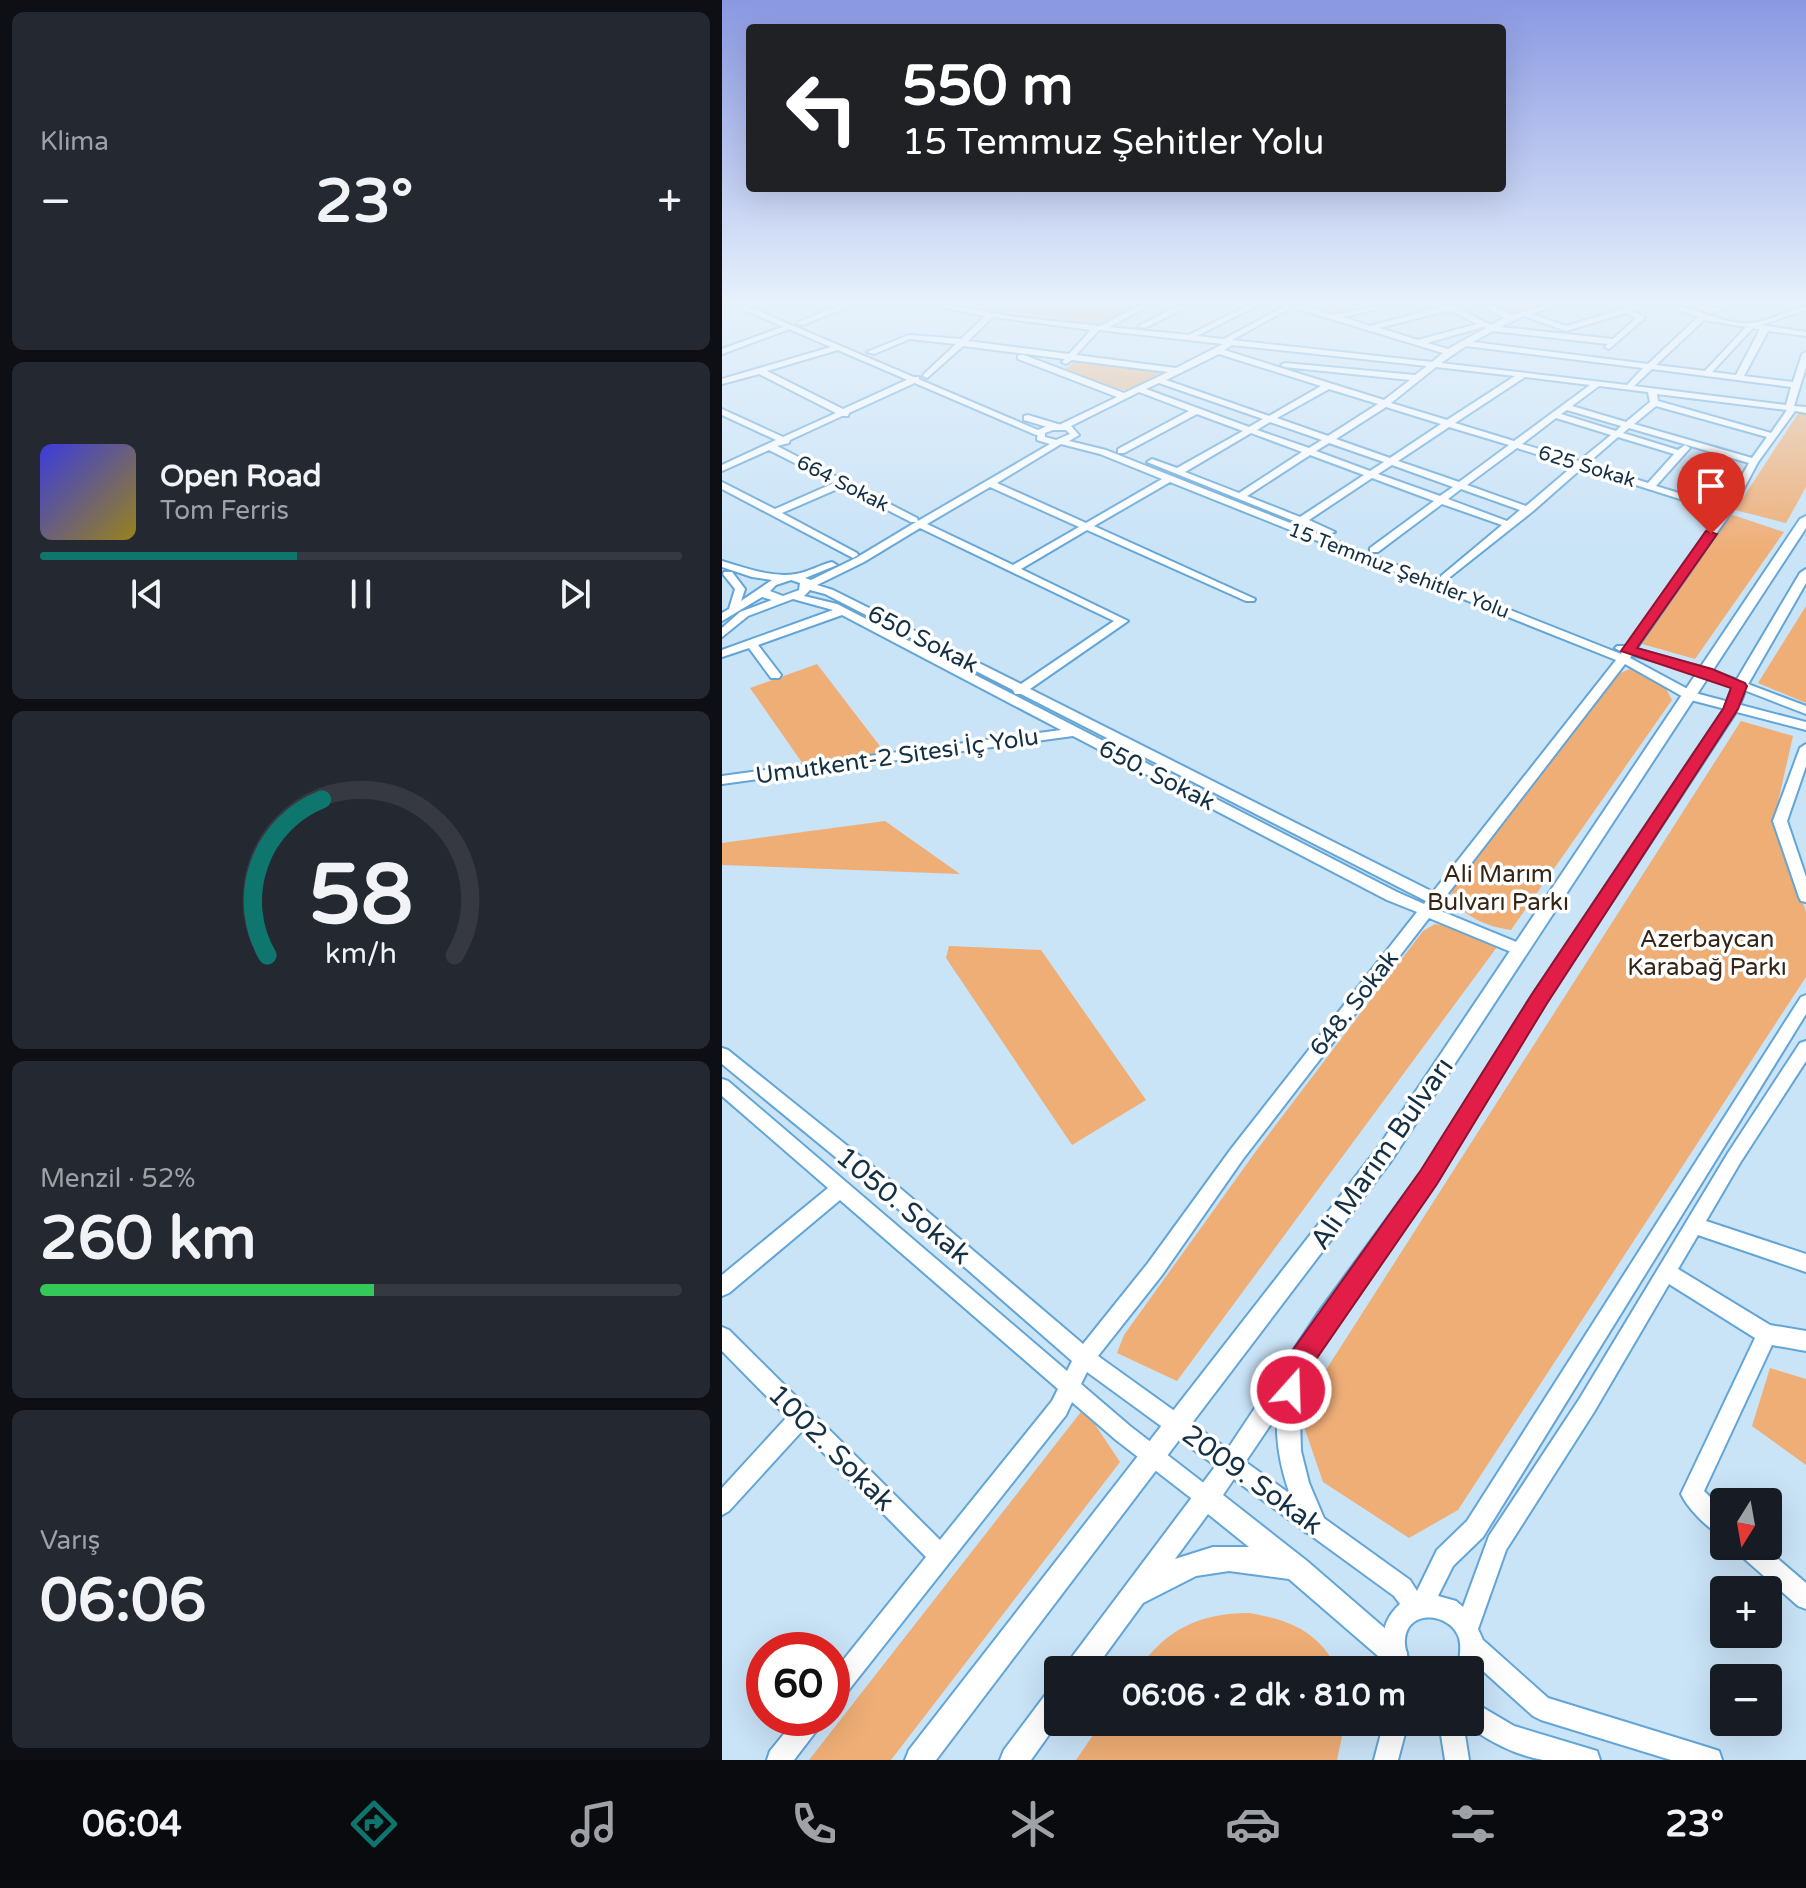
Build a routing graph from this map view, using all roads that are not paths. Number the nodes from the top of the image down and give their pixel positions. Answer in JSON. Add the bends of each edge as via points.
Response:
{"nodes":[{"id":1,"x":794,"y":388,"type":"edge"},
{"id":2,"x":897,"y":388,"type":"edge"},
{"id":3,"x":936,"y":388,"type":"edge"},
{"id":4,"x":958,"y":388,"type":"edge"},
{"id":5,"x":1102,"y":388,"type":"edge"},
{"id":6,"x":1144,"y":388,"type":"edge"},
{"id":7,"x":1182,"y":388,"type":"edge"},
{"id":8,"x":1323,"y":388,"type":"edge"},
{"id":9,"x":1339,"y":388,"type":"edge"},
{"id":10,"x":1404,"y":388,"type":"edge"},
{"id":11,"x":1501,"y":388,"type":"edge"},
{"id":12,"x":1591,"y":388,"type":"edge"},
{"id":13,"x":1638,"y":388,"type":"edge"},
{"id":14,"x":1660,"y":388,"type":"edge"},
{"id":15,"x":1794,"y":388,"type":"edge"},
{"id":16,"x":1140,"y":390,"type":"junction"},
{"id":17,"x":1652,"y":390,"type":"junction"},
{"id":18,"x":1684,"y":394,"type":"junction"},
{"id":19,"x":1126,"y":397,"type":"junction"},
{"id":20,"x":1386,"y":403,"type":"junction"},
{"id":21,"x":1654,"y":403,"type":"junction"},
{"id":22,"x":1565,"y":407,"type":"junction"},
{"id":23,"x":1792,"y":407,"type":"junction"},
{"id":24,"x":1806,"y":408,"type":"edge"},
{"id":25,"x":1197,"y":410,"type":"junction"},
{"id":26,"x":1684,"y":411,"type":"junction"},
{"id":27,"x":722,"y":412,"type":"edge"},
{"id":28,"x":845,"y":414,"type":"junction"},
{"id":29,"x":1554,"y":415,"type":"junction"},
{"id":30,"x":1086,"y":416,"type":"junction"},
{"id":31,"x":732,"y":417,"type":"junction"},
{"id":32,"x":1269,"y":419,"type":"junction"},
{"id":33,"x":722,"y":421,"type":"edge"},
{"id":34,"x":1448,"y":422,"type":"junction"},
{"id":35,"x":1628,"y":425,"type":"junction"},
{"id":36,"x":1059,"y":427,"type":"junction"},
{"id":37,"x":1251,"y":429,"type":"junction"},
{"id":38,"x":1074,"y":431,"type":"junction"},
{"id":39,"x":1617,"y":435,"type":"junction"},
{"id":40,"x":1773,"y":436,"type":"junction"},
{"id":41,"x":1041,"y":437,"type":"junction"},
{"id":42,"x":1328,"y":440,"type":"junction"},
{"id":43,"x":786,"y":441,"type":"junction"},
{"id":44,"x":1060,"y":443,"type":"junction"},
{"id":45,"x":1515,"y":444,"type":"junction"},
{"id":46,"x":1689,"y":444,"type":"junction"},
{"id":47,"x":771,"y":447,"type":"junction"},
{"id":48,"x":1311,"y":450,"type":"junction"},
{"id":49,"x":1121,"y":451,"type":"junction"},
{"id":50,"x":1680,"y":453,"type":"junction"},
{"id":51,"x":1391,"y":462,"type":"junction"},
{"id":52,"x":1754,"y":462,"type":"junction"},
{"id":53,"x":1583,"y":465,"type":"junction"},
{"id":54,"x":722,"y":468,"type":"edge"},
{"id":55,"x":1373,"y":473,"type":"junction"},
{"id":56,"x":1173,"y":475,"type":"junction"},
{"id":57,"x":842,"y":483,"type":"junction"},
{"id":58,"x":989,"y":483,"type":"junction"},
{"id":59,"x":722,"y":485,"type":"edge"},
{"id":60,"x":1457,"y":485,"type":"junction"},
{"id":61,"x":1650,"y":486,"type":"junction"},
{"id":62,"x":1240,"y":496,"type":"junction"},
{"id":63,"x":1437,"y":499,"type":"junction"},
{"id":64,"x":1529,"y":510,"type":"junction"},
{"id":65,"x":1727,"y":511,"type":"junction"},
{"id":66,"x":777,"y":512,"type":"junction"},
{"id":67,"x":1806,"y":519,"type":"edge"},
{"id":68,"x":1301,"y":521,"type":"junction"},
{"id":69,"x":917,"y":522,"type":"junction"},
{"id":70,"x":1510,"y":525,"type":"junction"},
{"id":71,"x":1087,"y":526,"type":"junction"},
{"id":72,"x":1369,"y":548,"type":"junction"},
{"id":73,"x":851,"y":560,"type":"junction"},
{"id":74,"x":1013,"y":569,"type":"junction"},
{"id":75,"x":724,"y":570,"type":"edge"},
{"id":76,"x":1806,"y":573,"type":"edge"},
{"id":77,"x":789,"y":578,"type":"junction"},
{"id":78,"x":1445,"y":578,"type":"junction"},
{"id":79,"x":807,"y":586,"type":"junction"},
{"id":80,"x":764,"y":591,"type":"junction"},
{"id":81,"x":796,"y":597,"type":"junction"},
{"id":82,"x":839,"y":597,"type":"junction"},
{"id":83,"x":783,"y":599,"type":"junction"},
{"id":84,"x":1250,"y":599,"type":"dead end"},
{"id":85,"x":842,"y":611,"type":"junction"},
{"id":86,"x":726,"y":615,"type":"edge"},
{"id":87,"x":722,"y":634,"type":"edge"},
{"id":88,"x":752,"y":644,"type":"junction"},
{"id":89,"x":722,"y":654,"type":"edge"},
{"id":90,"x":1626,"y":654,"type":"junction"},
{"id":91,"x":1707,"y":672,"type":"junction"},
{"id":92,"x":775,"y":675,"type":"dead end"},
{"id":93,"x":1740,"y":686,"type":"junction"},
{"id":94,"x":1022,"y":689,"type":"junction"},
{"id":95,"x":1691,"y":696,"type":"junction"},
{"id":96,"x":1008,"y":698,"type":"junction"},
{"id":97,"x":1731,"y":709,"type":"junction"},
{"id":98,"x":1806,"y":710,"type":"edge"},
{"id":99,"x":1806,"y":726,"type":"edge"},
{"id":100,"x":1073,"y":732,"type":"junction"},
{"id":101,"x":1806,"y":748,"type":"edge"},
{"id":102,"x":722,"y":780,"type":"edge"},
{"id":103,"x":1806,"y":897,"type":"edge"},
{"id":104,"x":1430,"y":905,"type":"junction"},
{"id":105,"x":1521,"y":950,"type":"junction"},
{"id":106,"x":1806,"y":1001,"type":"edge"},
{"id":107,"x":1806,"y":1048,"type":"edge"},
{"id":108,"x":725,"y":1063,"type":"edge"},
{"id":109,"x":722,"y":1086,"type":"edge"},
{"id":110,"x":840,"y":1189,"type":"junction"},
{"id":111,"x":1694,"y":1225,"type":"junction"},
{"id":112,"x":1806,"y":1263,"type":"edge"},
{"id":113,"x":1666,"y":1272,"type":"junction"},
{"id":114,"x":722,"y":1287,"type":"edge"},
{"id":115,"x":1767,"y":1334,"type":"junction"},
{"id":116,"x":722,"y":1337,"type":"edge"},
{"id":117,"x":1806,"y":1341,"type":"edge"},
{"id":118,"x":1084,"y":1358,"type":"junction"},
{"id":119,"x":1294,"y":1370,"type":"junction"},
{"id":120,"x":1070,"y":1385,"type":"junction"},
{"id":121,"x":802,"y":1416,"type":"junction"},
{"id":122,"x":1179,"y":1426,"type":"junction"},
{"id":123,"x":1154,"y":1457,"type":"junction"},
{"id":124,"x":1231,"y":1464,"type":"junction"},
{"id":125,"x":1207,"y":1498,"type":"junction"},
{"id":126,"x":722,"y":1504,"type":"edge"},
{"id":127,"x":1710,"y":1512,"type":"edge"},
{"id":128,"x":1314,"y":1523,"type":"junction"},
{"id":129,"x":941,"y":1557,"type":"junction"},
{"id":130,"x":1763,"y":1560,"type":"edge"},
{"id":131,"x":1297,"y":1569,"type":"junction"},
{"id":132,"x":1132,"y":1597,"type":"junction"},
{"id":133,"x":1806,"y":1598,"type":"edge"},
{"id":134,"x":1419,"y":1604,"type":"junction"},
{"id":135,"x":1469,"y":1648,"type":"edge"},
{"id":136,"x":1088,"y":1656,"type":"edge"},
{"id":137,"x":1391,"y":1656,"type":"edge"},
{"id":138,"x":1397,"y":1656,"type":"edge"},
{"id":139,"x":850,"y":1671,"type":"edge"},
{"id":140,"x":1044,"y":1718,"type":"edge"},
{"id":141,"x":1484,"y":1725,"type":"edge"},
{"id":142,"x":798,"y":1736,"type":"edge"},
{"id":143,"x":1392,"y":1736,"type":"edge"},
{"id":144,"x":1453,"y":1736,"type":"edge"},
{"id":145,"x":779,"y":1760,"type":"edge"},
{"id":146,"x":919,"y":1760,"type":"edge"},
{"id":147,"x":1014,"y":1760,"type":"edge"},
{"id":148,"x":1386,"y":1760,"type":"edge"},
{"id":149,"x":1457,"y":1760,"type":"edge"},
{"id":150,"x":1588,"y":1760,"type":"edge"},
{"id":151,"x":1710,"y":1760,"type":"edge"}],
"edges":[{"from":1,"to":28,"type":"street"},
{"from":2,"to":28,"type":"street"},
{"from":3,"to":41,"type":"main road"},
{"from":4,"to":36,"type":"main road"},
{"from":5,"to":19,"type":"street"},
{"from":6,"to":16,"type":"street"},
{"from":7,"to":32,"type":"street"},
{"from":8,"to":32,"type":"street"},
{"from":9,"to":20,"type":"street","name":"625 Sokak"},
{"from":10,"to":20,"type":"street"},
{"from":11,"to":34,"type":"street"},
{"from":12,"to":22,"type":"street"},
{"from":13,"to":17,"type":"street"},
{"from":14,"to":23,"type":"street"},
{"from":15,"to":23,"type":"street"},
{"from":16,"to":19,"type":"street"},
{"from":16,"to":25,"type":"street"},
{"from":17,"to":18,"type":"street"},
{"from":17,"to":21,"type":"street"},
{"from":18,"to":23,"type":"street"},
{"from":18,"to":26,"type":"street"},
{"from":19,"to":30,"type":"street"},
{"from":20,"to":34,"type":"street","name":"625 Sokak"},
{"from":20,"to":42,"type":"street"},
{"from":21,"to":26,"type":"street"},
{"from":21,"to":35,"type":"street"},
{"from":22,"to":29,"type":"street"},
{"from":22,"to":35,"type":"street"},
{"from":23,"to":24,"type":"street"},
{"from":23,"to":40,"type":"street","name":"648. Sokak"},
{"from":25,"to":37,"type":"street"},
{"from":25,"to":49,"type":"street"},
{"from":26,"to":40,"type":"street"},
{"from":27,"to":31,"type":"street"},
{"from":28,"to":43,"type":"street"},
{"from":29,"to":39,"type":"street"},
{"from":29,"to":45,"type":"street"},
{"from":30,"to":36,"type":"street"},
{"from":30,"to":38,"type":"street"},
{"from":31,"to":33,"type":"street"},
{"from":31,"to":43,"type":"street"},
{"from":32,"to":37,"type":"street"},
{"from":32,"to":42,"type":"street"},
{"from":34,"to":45,"type":"street","name":"625 Sokak"},
{"from":34,"to":51,"type":"street"},
{"from":35,"to":39,"type":"street"},
{"from":35,"to":46,"type":"street"},
{"from":36,"to":38,"type":"street","name":"15 Temmuz Şehitler Yolu"},
{"from":36,"to":41,"type":"street"},
{"from":37,"to":48,"type":"street"},
{"from":37,"to":56,"type":"street"},
{"from":38,"to":44,"type":"street","via":[[1073,438]]},
{"from":38,"to":49,"type":"street","name":"15 Temmuz Şehitler Yolu"},
{"from":39,"to":50,"type":"street"},
{"from":39,"to":53,"type":"street"},
{"from":40,"to":52,"type":"street","name":"648. Sokak"},
{"from":41,"to":44,"type":"street","name":"15 Temmuz Şehitler Yolu"},
{"from":41,"to":69,"type":"street"},
{"from":42,"to":48,"type":"street"},
{"from":42,"to":51,"type":"street"},
{"from":43,"to":47,"type":"street"},
{"from":44,"to":56,"type":"street","name":"15 Temmuz Şehitler Yolu"},
{"from":44,"to":58,"type":"street"},
{"from":45,"to":53,"type":"street","name":"625 Sokak"},
{"from":45,"to":60,"type":"street"},
{"from":46,"to":50,"type":"street"},
{"from":46,"to":52,"type":"street"},
{"from":47,"to":54,"type":"street"},
{"from":47,"to":57,"type":"street","name":"664 Sokak"},
{"from":48,"to":55,"type":"street"},
{"from":48,"to":62,"type":"street"},
{"from":49,"to":56,"type":"street","name":"15 Temmuz Şehitler Yolu"},
{"from":50,"to":61,"type":"street"},
{"from":51,"to":55,"type":"street"},
{"from":51,"to":60,"type":"street"},
{"from":52,"to":65,"type":"street","name":"648. Sokak"},
{"from":53,"to":61,"type":"street","name":"625 Sokak"},
{"from":53,"to":64,"type":"street"},
{"from":55,"to":63,"type":"street"},
{"from":55,"to":68,"type":"street"},
{"from":56,"to":62,"type":"street","name":"15 Temmuz Şehitler Yolu"},
{"from":56,"to":71,"type":"street"},
{"from":56,"to":90,"type":"street","name":"15 Temmuz Şehitler Yolu"},
{"from":57,"to":66,"type":"street"},
{"from":57,"to":69,"type":"street","name":"664 Sokak"},
{"from":58,"to":69,"type":"street"},
{"from":58,"to":71,"type":"street"},
{"from":59,"to":66,"type":"street"},
{"from":60,"to":63,"type":"street"},
{"from":60,"to":64,"type":"street"},
{"from":61,"to":65,"type":"street","name":"625 Sokak"},
{"from":62,"to":68,"type":"street","name":"15 Temmuz Şehitler Yolu"},
{"from":63,"to":70,"type":"street"},
{"from":63,"to":72,"type":"street"},
{"from":64,"to":70,"type":"street"},
{"from":65,"to":90,"type":"street","name":"648. Sokak"},
{"from":66,"to":73,"type":"street"},
{"from":67,"to":91,"type":"main road","name":"Ali Marım Bulvarı"},
{"from":68,"to":72,"type":"street","name":"15 Temmuz Şehitler Yolu"},
{"from":69,"to":73,"type":"street"},
{"from":69,"to":74,"type":"street","name":"664 Sokak"},
{"from":70,"to":78,"type":"street"},
{"from":71,"to":74,"type":"street"},
{"from":71,"to":84,"type":"street"},
{"from":72,"to":78,"type":"street","name":"15 Temmuz Şehitler Yolu"},
{"from":73,"to":77,"type":"street"},
{"from":73,"to":79,"type":"street"},
{"from":73,"to":82,"type":"street","via":[[834,584]]},
{"from":74,"to":94,"type":"street","name":"664 Sokak","via":[[1122,621]]},
{"from":75,"to":77,"type":"street"},
{"from":75,"to":80,"type":"street"},
{"from":75,"to":86,"type":"street","via":[[740,589]]},
{"from":76,"to":93,"type":"main road","name":"Ali Marım Bulvarı"},
{"from":77,"to":79,"type":"street","name":"650 Sokak","via":[[806,581]]},
{"from":77,"to":80,"type":"street"},
{"from":78,"to":90,"type":"street","name":"15 Temmuz Şehitler Yolu"},
{"from":79,"to":81,"type":"street"},
{"from":79,"to":82,"type":"street","name":"650 Sokak"},
{"from":80,"to":83,"type":"street"},
{"from":80,"to":86,"type":"street"},
{"from":81,"to":83,"type":"street"},
{"from":81,"to":85,"type":"street","name":"650. Sokak"},
{"from":82,"to":94,"type":"street","name":"650 Sokak"},
{"from":83,"to":87,"type":"street","via":[[744,614]]},
{"from":85,"to":88,"type":"street"},
{"from":85,"to":96,"type":"street","name":"650. Sokak"},
{"from":88,"to":89,"type":"street"},
{"from":88,"to":92,"type":"street"},
{"from":90,"to":91,"type":"street","name":"15 Temmuz Şehitler Yolu"},
{"from":90,"to":95,"type":"street","name":"15 Temmuz Şehitler Yolu"},
{"from":90,"to":104,"type":"street","name":"648. Sokak"},
{"from":91,"to":93,"type":"street","name":"15 Temmuz Şehitler Yolu"},
{"from":91,"to":95,"type":"main road","name":"Ali Marım Bulvarı"},
{"from":93,"to":97,"type":"main road","name":"Ali Marım Bulvarı"},
{"from":93,"to":98,"type":"street","name":"15 Temmuz Şehitler Yolu"},
{"from":94,"to":96,"type":"street"},
{"from":94,"to":104,"type":"street","name":"650 Sokak"},
{"from":95,"to":97,"type":"street","name":"15 Temmuz Şehitler Yolu"},
{"from":95,"to":105,"type":"main road","name":"Ali Marım Bulvarı"},
{"from":96,"to":100,"type":"street","name":"650. Sokak"},
{"from":97,"to":99,"type":"street","name":"15 Temmuz Şehitler Yolu"},
{"from":97,"to":119,"type":"main road","name":"Ali Marım Bulvarı","via":[[1539,999],[1429,1177]]},
{"from":100,"to":102,"type":"street","name":"Umutkent-2 Sitesi İç Yolu"},
{"from":100,"to":104,"type":"street","name":"650. Sokak"},
{"from":101,"to":103,"type":"street","via":[[1780,821]]},
{"from":104,"to":105,"type":"street","name":"650. Sokak"},
{"from":104,"to":118,"type":"street","name":"648. Sokak"},
{"from":105,"to":122,"type":"main road","name":"Ali Marım Bulvarı","via":[[1384,1155]]},
{"from":106,"to":134,"type":"street","via":[[1475,1529],[1445,1558]]},
{"from":107,"to":111,"type":"street"},
{"from":108,"to":118,"type":"street","name":"1050. Sokak","via":[[895,1195]]},
{"from":109,"to":110,"type":"street","name":"1050. Sokak"},
{"from":110,"to":114,"type":"street"},
{"from":110,"to":120,"type":"street","name":"1050. Sokak"},
{"from":111,"to":112,"type":"street"},
{"from":111,"to":113,"type":"street"},
{"from":113,"to":115,"type":"street"},
{"from":113,"to":135,"type":"street","via":[[1497,1544]]},
{"from":115,"to":117,"type":"street"},
{"from":115,"to":127,"type":"street","via":[[1692,1494]]},
{"from":116,"to":121,"type":"street","name":"1002. Sokak"},
{"from":118,"to":120,"type":"street","name":"648. Sokak"},
{"from":118,"to":122,"type":"street","name":"2009. Sokak"},
{"from":119,"to":124,"type":"main road","name":"Ali Marım Bulvarı"},
{"from":119,"to":128,"type":"main road","via":[[1286,1427],[1288,1458]]},
{"from":120,"to":123,"type":"street","name":"2009. Sokak"},
{"from":120,"to":129,"type":"street","name":"648. Sokak","via":[[1059,1408]]},
{"from":121,"to":126,"type":"street"},
{"from":121,"to":129,"type":"street","name":"1002. Sokak"},
{"from":122,"to":123,"type":"main road","name":"Ali Marım Bulvarı"},
{"from":122,"to":124,"type":"street","name":"2009. Sokak"},
{"from":123,"to":125,"type":"street","name":"2009. Sokak"},
{"from":123,"to":146,"type":"main road","name":"Ali Marım Bulvarı"},
{"from":124,"to":125,"type":"main road","name":"Ali Marım Bulvarı"},
{"from":124,"to":128,"type":"street","name":"2009. Sokak"},
{"from":125,"to":131,"type":"main road"},
{"from":125,"to":132,"type":"main road","name":"Ali Marım Bulvarı"},
{"from":128,"to":134,"type":"street","name":"2009. Sokak"},
{"from":129,"to":139,"type":"street","name":"648. Sokak"},
{"from":130,"to":133,"type":"street"},
{"from":131,"to":132,"type":"main road","via":[[1249,1557],[1209,1559],[1181,1567]]},
{"from":131,"to":137,"type":"main road"},
{"from":132,"to":136,"type":"main road","name":"Ali Marım Bulvarı"},
{"from":134,"to":135,"type":"street","via":[[1448,1608]]},
{"from":134,"to":138,"type":"street","via":[[1398,1624]]},
{"from":135,"to":151,"type":"street","via":[[1541,1708]]},
{"from":140,"to":147,"type":"main road"},
{"from":141,"to":150,"type":"street"},
{"from":142,"to":145,"type":"street"},
{"from":143,"to":148,"type":"street"},
{"from":144,"to":149,"type":"street"}]}
